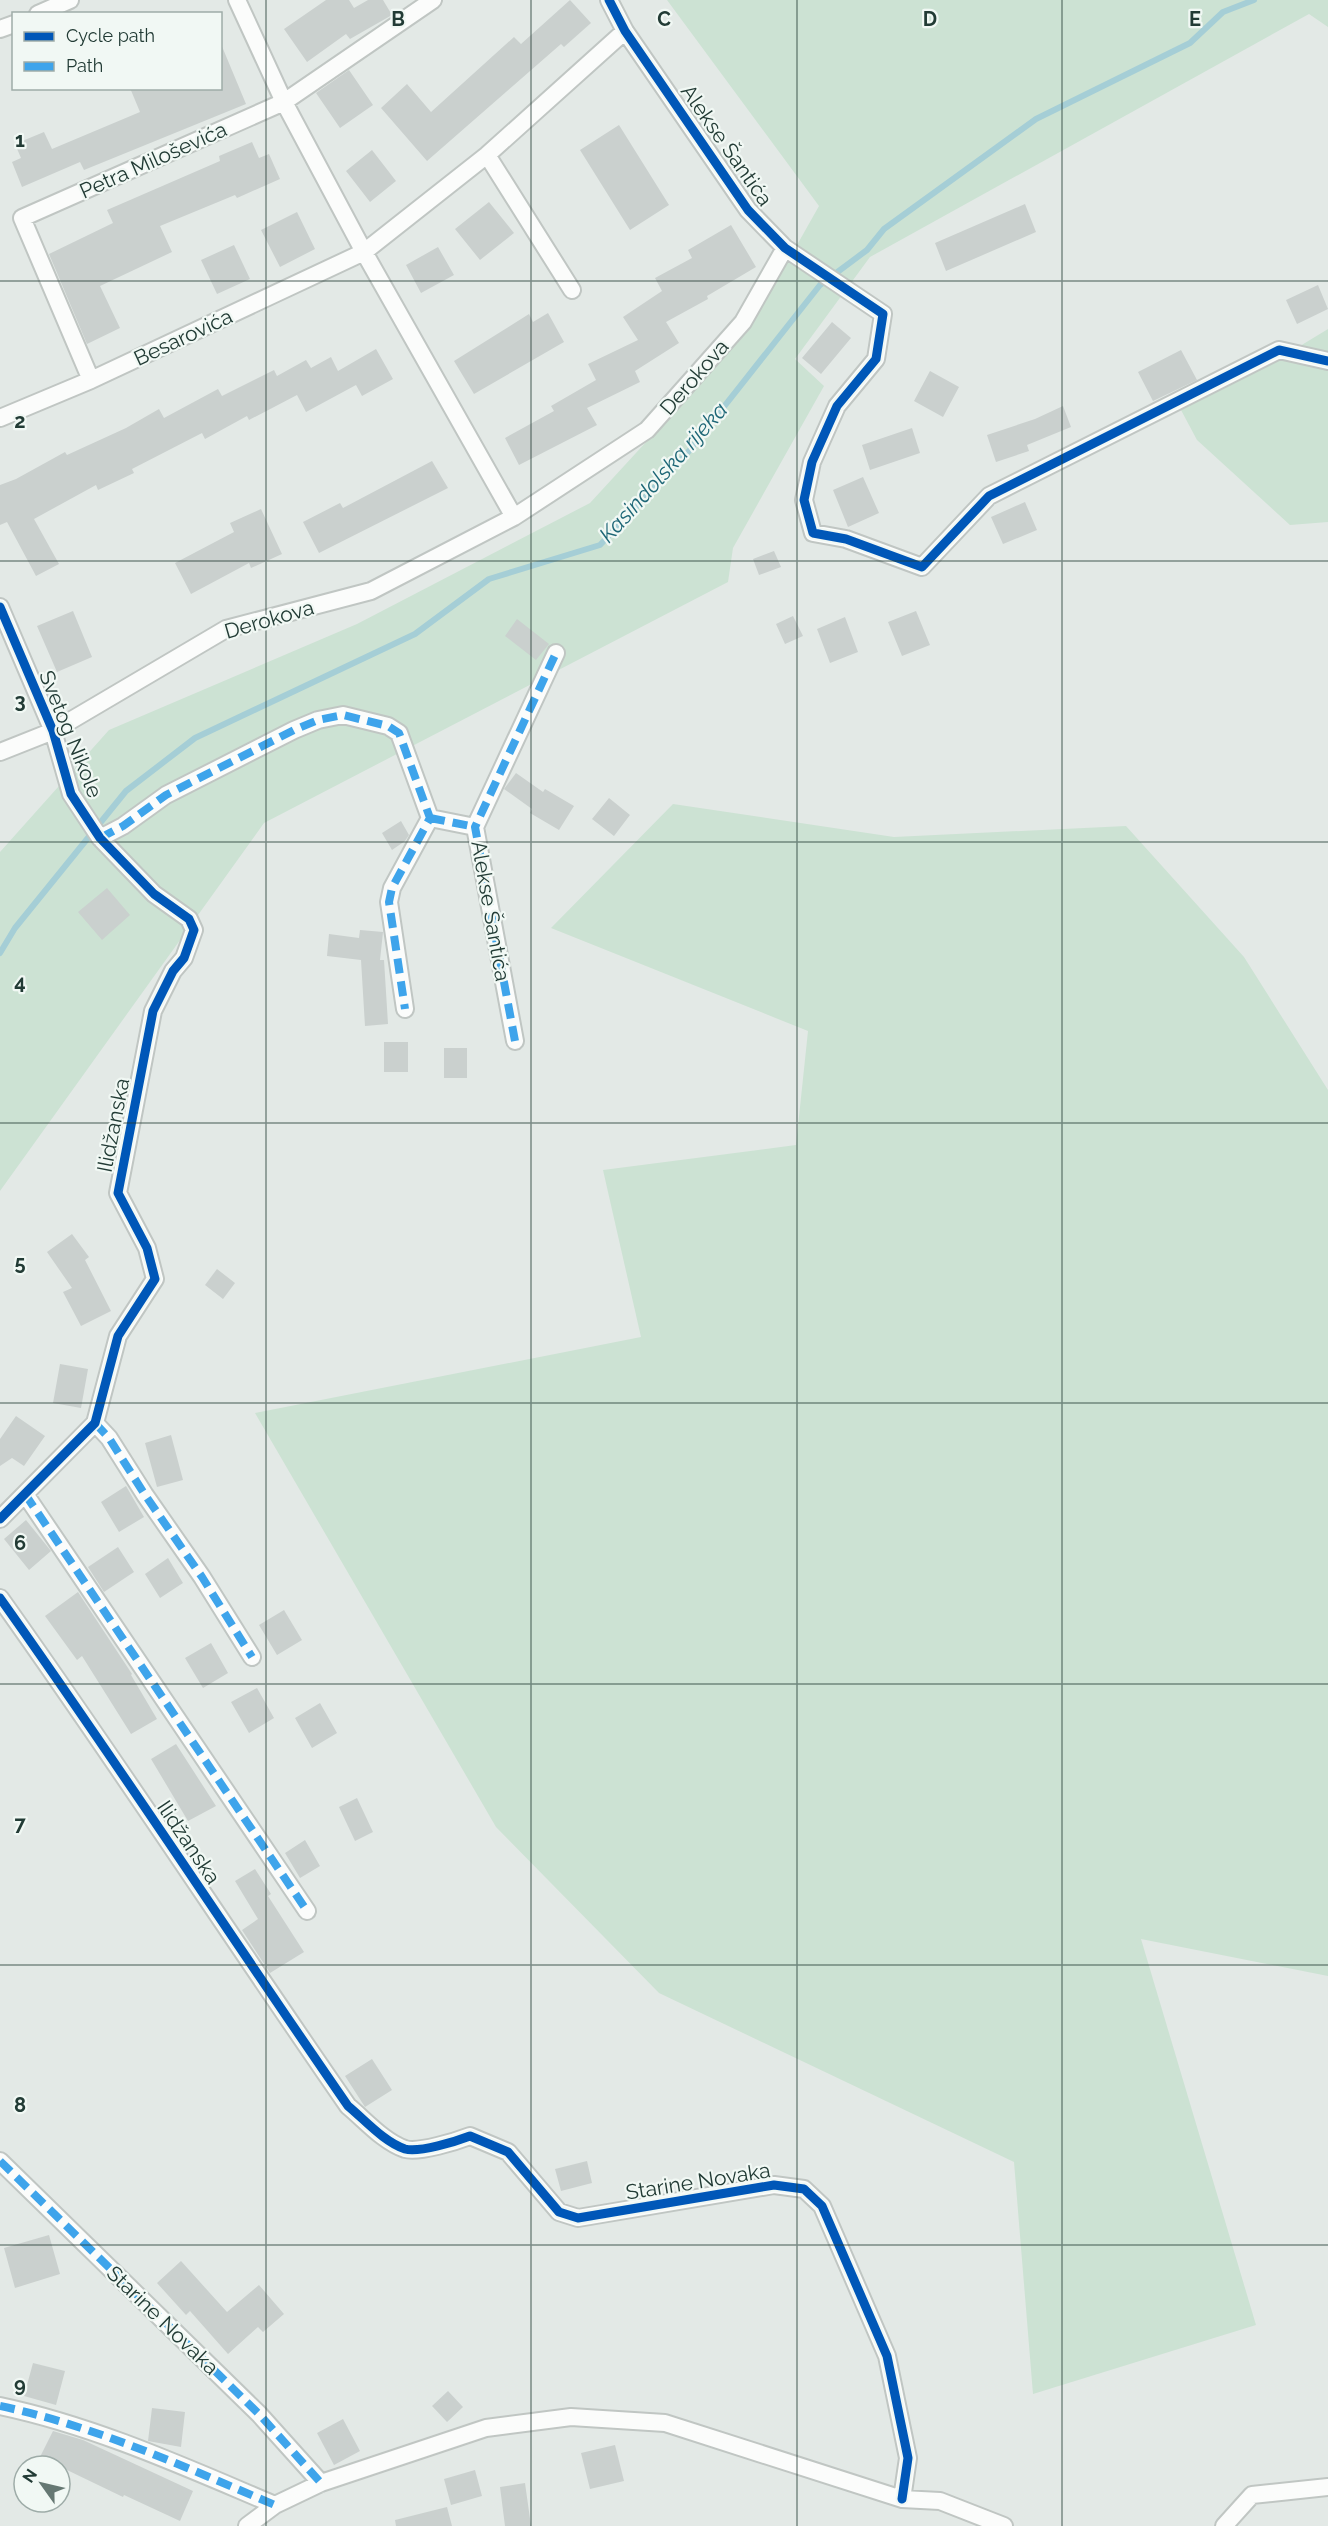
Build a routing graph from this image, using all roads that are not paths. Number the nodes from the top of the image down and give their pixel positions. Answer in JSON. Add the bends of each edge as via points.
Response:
{"nodes":[{"id":1,"x":70,"y":0,"type":"edge"},
{"id":2,"x":237,"y":0,"type":"edge"},
{"id":3,"x":433,"y":0,"type":"edge"},
{"id":4,"x":609,"y":0,"type":"edge"},
{"id":5,"x":43,"y":12,"type":"edge"},
{"id":6,"x":626,"y":30,"type":"junction"},
{"id":7,"x":284,"y":102,"type":"junction"},
{"id":8,"x":487,"y":155,"type":"junction"},
{"id":9,"x":785,"y":248,"type":"junction"},
{"id":10,"x":364,"y":252,"type":"junction"},
{"id":11,"x":572,"y":290,"type":"dead end"},
{"id":12,"x":1328,"y":360,"type":"edge"},
{"id":13,"x":91,"y":380,"type":"junction"},
{"id":14,"x":0,"y":418,"type":"edge"},
{"id":15,"x":514,"y":517,"type":"junction"},
{"id":16,"x":0,"y":607,"type":"edge"},
{"id":17,"x":556,"y":653,"type":"dead end"},
{"id":18,"x":53,"y":731,"type":"junction"},
{"id":19,"x":0,"y":752,"type":"edge"},
{"id":20,"x":430,"y":818,"type":"junction"},
{"id":21,"x":476,"y":827,"type":"junction"},
{"id":22,"x":100,"y":838,"type":"junction"},
{"id":23,"x":405,"y":1009,"type":"dead end"},
{"id":24,"x":515,"y":1041,"type":"dead end"},
{"id":25,"x":95,"y":1423,"type":"junction"},
{"id":26,"x":25,"y":1494,"type":"junction"},
{"id":27,"x":0,"y":1520,"type":"edge"},
{"id":28,"x":0,"y":1598,"type":"edge"},
{"id":29,"x":252,"y":1657,"type":"dead end"},
{"id":30,"x":307,"y":1911,"type":"dead end"},
{"id":31,"x":348,"y":2106,"type":"joint"},
{"id":32,"x":0,"y":2161,"type":"edge"},
{"id":33,"x":0,"y":2406,"type":"edge"},
{"id":34,"x":321,"y":2483,"type":"junction"},
{"id":35,"x":1328,"y":2487,"type":"edge"},
{"id":36,"x":902,"y":2499,"type":"junction"},
{"id":37,"x":275,"y":2505,"type":"junction"},
{"id":38,"x":247,"y":2526,"type":"edge"},
{"id":39,"x":1004,"y":2526,"type":"edge"},
{"id":40,"x":1224,"y":2526,"type":"edge"}],
"edges":[{"from":1,"to":5,"type":"street"},
{"from":2,"to":7,"type":"street"},
{"from":3,"to":7,"type":"street","name":"Petra Miloševića"},
{"from":4,"to":6,"type":"street","name":"Alekse Šantića"},
{"from":6,"to":8,"type":"street","name":"Besarovića"},
{"from":6,"to":9,"type":"street","name":"Alekse Šantića","via":[[748,210]]},
{"from":7,"to":10,"type":"street"},
{"from":7,"to":13,"type":"street","name":"Petra Miloševića","via":[[22,218]]},
{"from":8,"to":10,"type":"street","name":"Besarovića"},
{"from":8,"to":11,"type":"street"},
{"from":9,"to":12,"type":"street","name":"Alekse Šantića","via":[[883,314],[876,359],[837,406],[812,462],[804,500],[813,533],[846,538],[922,567],[989,496],[1279,350]]},
{"from":9,"to":15,"type":"street","name":"Derokova","via":[[743,322],[647,430]]},
{"from":10,"to":13,"type":"street","name":"Besarovića"},
{"from":10,"to":15,"type":"street"},
{"from":13,"to":14,"type":"street","name":"Besarovića"},
{"from":15,"to":18,"type":"street","name":"Derokova","via":[[371,591],[226,629]]},
{"from":16,"to":18,"type":"street","name":"Svetog Nikole"},
{"from":17,"to":21,"type":"street","name":"Alekse Šantića"},
{"from":18,"to":19,"type":"street","name":"Derokova"},
{"from":18,"to":22,"type":"street","name":"Svetog Nikole","via":[[71,795]]},
{"from":20,"to":21,"type":"street"},
{"from":20,"to":22,"type":"street","via":[[399,733],[388,726],[343,715],[294,729],[166,795]]},
{"from":20,"to":23,"type":"street","via":[[392,888],[389,902]]},
{"from":21,"to":24,"type":"street","name":"Alekse Šantića"},
{"from":22,"to":25,"type":"street","name":"Ilidžanska","via":[[154,894],[189,919],[194,930],[184,958],[172,971],[153,1011],[118,1193],[147,1248],[155,1280],[118,1336]]},
{"from":25,"to":26,"type":"street","name":"Ilidžanska"},
{"from":25,"to":29,"type":"street","via":[[109,1438]]},
{"from":26,"to":27,"type":"street","name":"Ilidžanska"},
{"from":26,"to":30,"type":"street"},
{"from":28,"to":31,"type":"street","name":"Ilidžanska"},
{"from":31,"to":36,"type":"street","name":"Starine Novaka","via":[[406,2150],[446,2145],[470,2136],[508,2152],[559,2212],[578,2218],[774,2185],[804,2189],[822,2206],[887,2356],[908,2458]]},
{"from":32,"to":34,"type":"street","name":"Starine Novaka","via":[[259,2414]]},
{"from":33,"to":37,"type":"street","via":[[35,2413],[158,2455]]},
{"from":34,"to":36,"type":"street","via":[[486,2428],[571,2417],[665,2423]]},
{"from":34,"to":37,"type":"street"},
{"from":35,"to":40,"type":"street","via":[[1252,2494]]},
{"from":36,"to":39,"type":"street","via":[[940,2501]]},
{"from":37,"to":38,"type":"street"}]}
